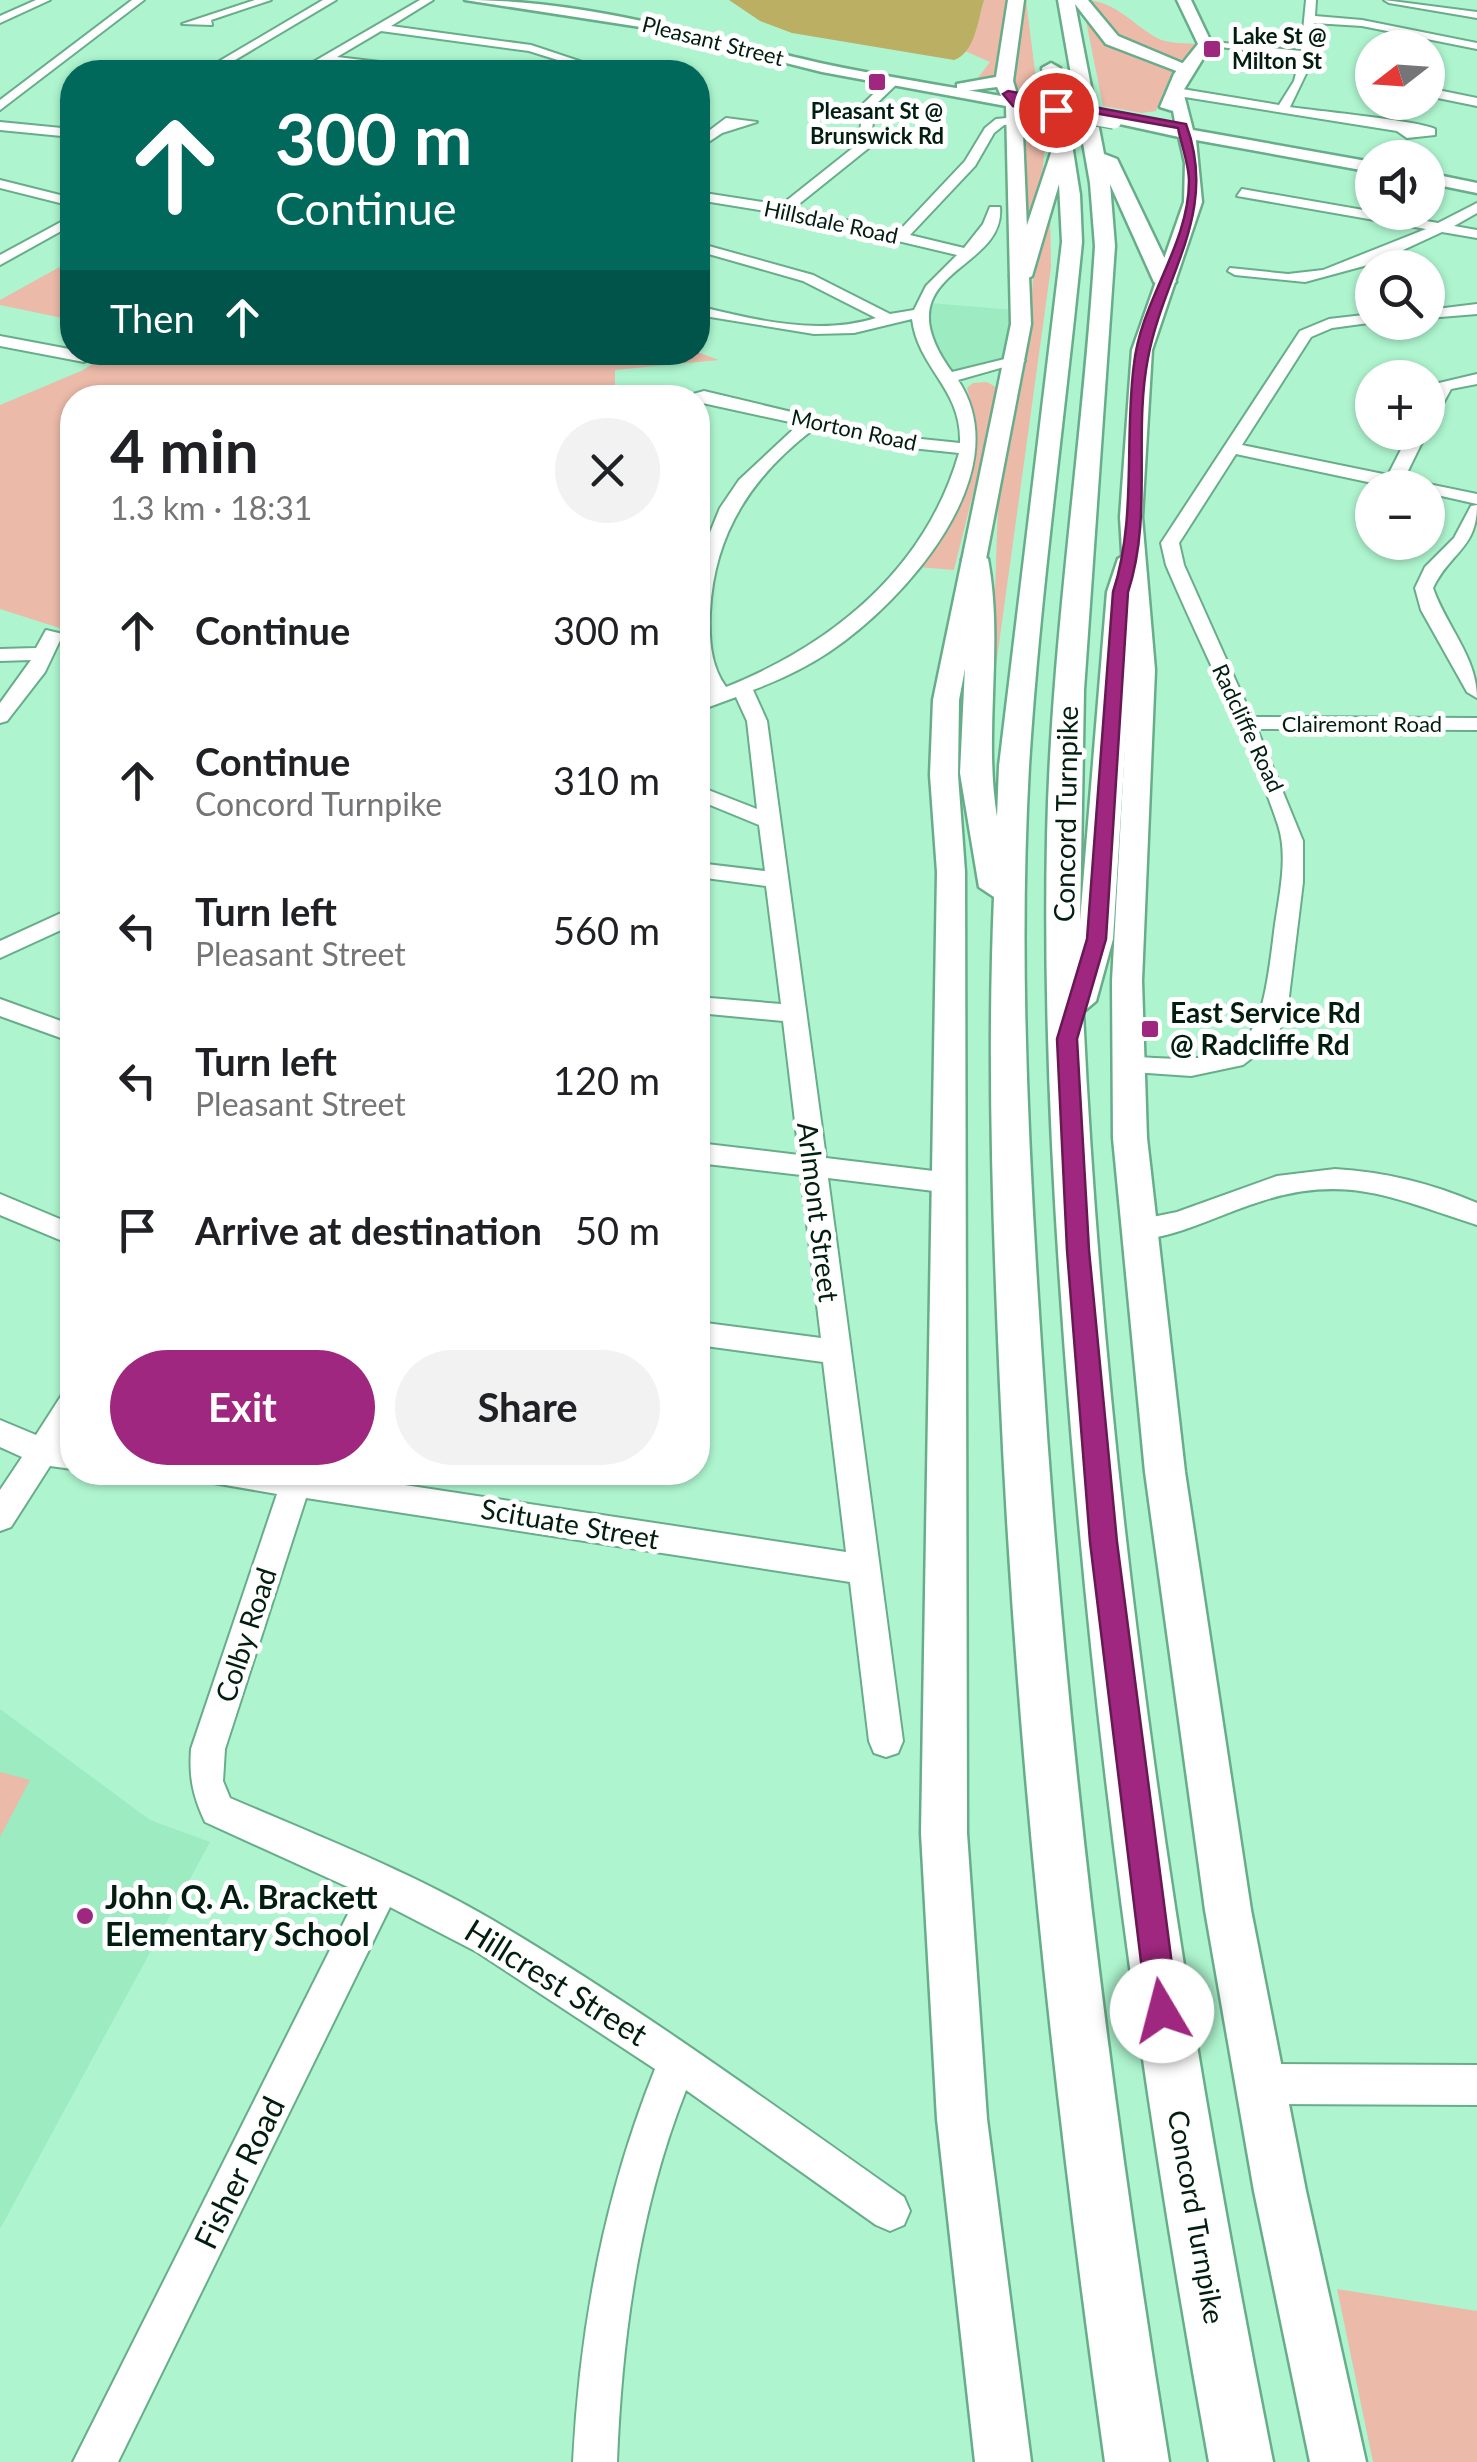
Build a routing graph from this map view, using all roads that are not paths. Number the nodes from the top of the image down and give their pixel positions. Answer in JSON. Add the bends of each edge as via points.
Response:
{"nodes":[{"id":1,"x":44,"y":0,"type":"edge"},
{"id":2,"x":139,"y":0,"type":"edge"},
{"id":3,"x":266,"y":0,"type":"edge"},
{"id":4,"x":331,"y":0,"type":"edge"},
{"id":5,"x":428,"y":0,"type":"edge"},
{"id":6,"x":472,"y":0,"type":"edge"},
{"id":7,"x":1016,"y":0,"type":"edge"},
{"id":8,"x":1066,"y":0,"type":"edge"},
{"id":9,"x":1080,"y":0,"type":"edge"},
{"id":10,"x":1184,"y":0,"type":"edge"},
{"id":11,"x":1311,"y":0,"type":"edge"},
{"id":12,"x":1389,"y":0,"type":"edge"},
{"id":13,"x":1477,"y":15,"type":"edge"},
{"id":14,"x":1312,"y":19,"type":"junction"},
{"id":15,"x":0,"y":20,"type":"edge"},
{"id":16,"x":204,"y":21,"type":"dead end"},
{"id":17,"x":380,"y":28,"type":"junction"},
{"id":18,"x":1397,"y":30,"type":"edge"},
{"id":19,"x":1445,"y":40,"type":"edge"},
{"id":20,"x":1047,"y":41,"type":"dead end"},
{"id":21,"x":1205,"y":44,"type":"junction"},
{"id":22,"x":1477,"y":46,"type":"edge"},
{"id":23,"x":1309,"y":56,"type":"junction"},
{"id":24,"x":325,"y":59,"type":"joint"},
{"id":25,"x":228,"y":60,"type":"edge"},
{"id":26,"x":335,"y":60,"type":"edge"},
{"id":27,"x":572,"y":60,"type":"edge"},
{"id":28,"x":1185,"y":68,"type":"junction"},
{"id":29,"x":894,"y":80,"type":"junction"},
{"id":30,"x":0,"y":85,"type":"edge"},
{"id":31,"x":23,"y":88,"type":"junction"},
{"id":32,"x":964,"y":88,"type":"joint"},
{"id":33,"x":1176,"y":92,"type":"junction"},
{"id":34,"x":1445,"y":95,"type":"edge"},
{"id":35,"x":1017,"y":100,"type":"junction"},
{"id":36,"x":1477,"y":102,"type":"edge"},
{"id":37,"x":0,"y":106,"type":"edge"},
{"id":38,"x":1284,"y":106,"type":"junction"},
{"id":39,"x":0,"y":126,"type":"edge"},
{"id":40,"x":1401,"y":128,"type":"dead end"},
{"id":41,"x":718,"y":130,"type":"dead end"},
{"id":42,"x":60,"y":132,"type":"edge"},
{"id":43,"x":1178,"y":133,"type":"junction"},
{"id":44,"x":710,"y":136,"type":"edge"},
{"id":45,"x":1092,"y":140,"type":"junction"},
{"id":46,"x":1063,"y":143,"type":"junction"},
{"id":47,"x":1302,"y":154,"type":"junction"},
{"id":48,"x":1355,"y":165,"type":"edge"},
{"id":49,"x":1445,"y":181,"type":"edge"},
{"id":50,"x":0,"y":184,"type":"edge"},
{"id":51,"x":1477,"y":188,"type":"edge"},
{"id":52,"x":1242,"y":193,"type":"dead end"},
{"id":53,"x":710,"y":198,"type":"edge"},
{"id":54,"x":60,"y":199,"type":"edge"},
{"id":55,"x":1477,"y":207,"type":"edge"},
{"id":56,"x":784,"y":210,"type":"junction"},
{"id":57,"x":995,"y":210,"type":"dead end"},
{"id":58,"x":1355,"y":213,"type":"edge"},
{"id":59,"x":60,"y":227,"type":"edge"},
{"id":60,"x":1445,"y":227,"type":"edge"},
{"id":61,"x":1445,"y":228,"type":"edge"},
{"id":62,"x":1439,"y":230,"type":"edge"},
{"id":63,"x":1477,"y":234,"type":"edge"},
{"id":64,"x":901,"y":237,"type":"junction"},
{"id":65,"x":710,"y":250,"type":"edge"},
{"id":66,"x":964,"y":252,"type":"junction"},
{"id":67,"x":0,"y":261,"type":"edge"},
{"id":68,"x":1235,"y":272,"type":"dead end"},
{"id":69,"x":1021,"y":276,"type":"junction"},
{"id":70,"x":1165,"y":282,"type":"junction"},
{"id":71,"x":1477,"y":309,"type":"edge"},
{"id":72,"x":1445,"y":312,"type":"edge"},
{"id":73,"x":710,"y":313,"type":"edge"},
{"id":74,"x":882,"y":318,"type":"junction"},
{"id":75,"x":921,"y":318,"type":"junction"},
{"id":76,"x":1355,"y":322,"type":"edge"},
{"id":77,"x":0,"y":341,"type":"edge"},
{"id":78,"x":26,"y":348,"type":"junction"},
{"id":79,"x":60,"y":353,"type":"edge"},
{"id":80,"x":8,"y":361,"type":"dead end"},
{"id":81,"x":1014,"y":375,"type":"junction"},
{"id":82,"x":950,"y":377,"type":"junction"},
{"id":83,"x":1477,"y":379,"type":"edge"},
{"id":84,"x":1445,"y":386,"type":"edge"},
{"id":85,"x":710,"y":397,"type":"edge"},
{"id":86,"x":743,"y":405,"type":"junction"},
{"id":87,"x":710,"y":410,"type":"edge"},
{"id":88,"x":812,"y":422,"type":"junction"},
{"id":89,"x":1230,"y":447,"type":"junction"},
{"id":90,"x":967,"y":450,"type":"junction"},
{"id":91,"x":1355,"y":474,"type":"edge"},
{"id":92,"x":1445,"y":492,"type":"edge"},
{"id":93,"x":1477,"y":499,"type":"edge"},
{"id":94,"x":1477,"y":510,"type":"edge"},
{"id":95,"x":710,"y":548,"type":"edge"},
{"id":96,"x":975,"y":559,"type":"junction"},
{"id":97,"x":1132,"y":559,"type":"junction"},
{"id":98,"x":53,"y":634,"type":"dead end"},
{"id":99,"x":45,"y":654,"type":"junction"},
{"id":100,"x":0,"y":656,"type":"edge"},
{"id":101,"x":710,"y":676,"type":"edge"},
{"id":102,"x":732,"y":692,"type":"junction"},
{"id":103,"x":1477,"y":692,"type":"edge"},
{"id":104,"x":710,"y":701,"type":"edge"},
{"id":105,"x":0,"y":716,"type":"edge"},
{"id":106,"x":1246,"y":724,"type":"junction"},
{"id":107,"x":1477,"y":724,"type":"edge"},
{"id":108,"x":710,"y":797,"type":"edge"},
{"id":109,"x":770,"y":822,"type":"junction"},
{"id":110,"x":710,"y":872,"type":"edge"},
{"id":111,"x":776,"y":880,"type":"junction"},
{"id":112,"x":60,"y":922,"type":"edge"},
{"id":113,"x":1008,"y":929,"type":"junction"},
{"id":114,"x":0,"y":950,"type":"edge"},
{"id":115,"x":710,"y":1006,"type":"edge"},
{"id":116,"x":0,"y":1007,"type":"edge"},
{"id":117,"x":795,"y":1014,"type":"junction"},
{"id":118,"x":60,"y":1030,"type":"edge"},
{"id":119,"x":1067,"y":1039,"type":"junction"},
{"id":120,"x":1127,"y":1065,"type":"junction"},
{"id":121,"x":710,"y":1154,"type":"edge"},
{"id":122,"x":812,"y":1167,"type":"junction"},
{"id":123,"x":950,"y":1184,"type":"junction"},
{"id":124,"x":0,"y":1204,"type":"edge"},
{"id":125,"x":1477,"y":1216,"type":"edge"},
{"id":126,"x":1138,"y":1229,"type":"junction"},
{"id":127,"x":60,"y":1230,"type":"edge"},
{"id":128,"x":710,"y":1336,"type":"edge"},
{"id":129,"x":836,"y":1352,"type":"junction"},
{"id":130,"x":0,"y":1434,"type":"edge"},
{"id":131,"x":57,"y":1454,"type":"edge"},
{"id":132,"x":295,"y":1485,"type":"edge"},
{"id":133,"x":315,"y":1485,"type":"edge"},
{"id":134,"x":0,"y":1518,"type":"edge"},
{"id":135,"x":867,"y":1570,"type":"junction"},
{"id":136,"x":886,"y":1741,"type":"dead end"},
{"id":137,"x":208,"y":1790,"type":"joint"},
{"id":138,"x":383,"y":1883,"type":"junction"},
{"id":139,"x":678,"y":2061,"type":"junction"},
{"id":140,"x":1260,"y":2084,"type":"junction"},
{"id":141,"x":1477,"y":2086,"type":"edge"},
{"id":142,"x":890,"y":2211,"type":"dead end"},
{"id":143,"x":95,"y":2462,"type":"edge"},
{"id":144,"x":596,"y":2462,"type":"edge"},
{"id":145,"x":1003,"y":2462,"type":"edge"},
{"id":146,"x":1137,"y":2462,"type":"edge"},
{"id":147,"x":1241,"y":2462,"type":"edge"},
{"id":148,"x":1338,"y":2462,"type":"edge"}],
"edges":[{"from":1,"to":15,"type":"street"},
{"from":2,"to":31,"type":"street"},
{"from":3,"to":16,"type":"street"},
{"from":4,"to":25,"type":"street"},
{"from":5,"to":17,"type":"street"},
{"from":6,"to":29,"type":"main road","name":"Pleasant Street","via":[[647,24]]},
{"from":7,"to":35,"type":"highway"},
{"from":8,"to":45,"type":"highway","name":"Concord Turnpike"},
{"from":9,"to":28,"type":"highway","via":[[1112,40]]},
{"from":10,"to":21,"type":"main road"},
{"from":11,"to":14,"type":"street"},
{"from":12,"to":13,"type":"street"},
{"from":14,"to":18,"type":"street"},
{"from":14,"to":23,"type":"street"},
{"from":17,"to":24,"type":"street"},
{"from":17,"to":27,"type":"street"},
{"from":19,"to":22,"type":"street"},
{"from":20,"to":46,"type":"highway","name":"Concord Turnpike"},
{"from":21,"to":23,"type":"street"},
{"from":21,"to":28,"type":"main road"},
{"from":23,"to":38,"type":"street"},
{"from":24,"to":26,"type":"street"},
{"from":28,"to":33,"type":"main road"},
{"from":29,"to":32,"type":"main road","name":"Pleasant Street"},
{"from":29,"to":35,"type":"main road","name":"Pleasant Street"},
{"from":29,"to":56,"type":"street","via":[[869,104],[865,144]]},
{"from":30,"to":31,"type":"street"},
{"from":31,"to":37,"type":"street"},
{"from":32,"to":35,"type":"highway"},
{"from":33,"to":38,"type":"street"},
{"from":33,"to":43,"type":"main road"},
{"from":34,"to":36,"type":"street"},
{"from":35,"to":43,"type":"main road","name":"Pleasant Street","bridge":true},
{"from":35,"to":64,"type":"street","via":[[968,166]]},
{"from":35,"to":69,"type":"main road"},
{"from":38,"to":40,"type":"street"},
{"from":39,"to":42,"type":"street"},
{"from":41,"to":44,"type":"street"},
{"from":43,"to":47,"type":"main road","name":"Pleasant Street"},
{"from":43,"to":47,"type":"main road","name":"Pleasant Street"},
{"from":43,"to":70,"type":"main road","via":[[1192,209]]},
{"from":45,"to":70,"type":"highway","via":[[1113,165]]},
{"from":45,"to":119,"type":"highway","name":"Concord Turnpike","via":[[1105,246],[1068,693]]},
{"from":46,"to":69,"type":"highway","via":[[1050,167]]},
{"from":46,"to":113,"type":"highway","name":"Concord Turnpike","via":[[1071,258],[1021,679]]},
{"from":47,"to":48,"type":"main road","name":"Pleasant Street"},
{"from":49,"to":51,"type":"main road"},
{"from":50,"to":54,"type":"street"},
{"from":52,"to":58,"type":"street"},
{"from":53,"to":56,"type":"street","name":"Hillsdale Road"},
{"from":55,"to":60,"type":"street"},
{"from":56,"to":64,"type":"street","name":"Hillsdale Road"},
{"from":57,"to":66,"type":"street","via":[[990,231]]},
{"from":59,"to":67,"type":"street"},
{"from":61,"to":63,"type":"street"},
{"from":62,"to":68,"type":"street","via":[[1308,278]]},
{"from":64,"to":66,"type":"street","name":"Hillsdale Road"},
{"from":65,"to":74,"type":"street","via":[[808,278]]},
{"from":66,"to":75,"type":"street"},
{"from":69,"to":81,"type":"main road"},
{"from":70,"to":97,"type":"main road","via":[[1139,372]]},
{"from":71,"to":72,"type":"street"},
{"from":73,"to":74,"type":"street","via":[[796,330],[848,328]]},
{"from":74,"to":75,"type":"street"},
{"from":75,"to":82,"type":"street","via":[[929,347]]},
{"from":76,"to":89,"type":"street","name":"Radcliffe Road","via":[[1305,334]]},
{"from":77,"to":78,"type":"street"},
{"from":78,"to":79,"type":"street"},
{"from":78,"to":80,"type":"street"},
{"from":81,"to":82,"type":"street"},
{"from":81,"to":82,"type":"street"},
{"from":81,"to":96,"type":"main road"},
{"from":82,"to":90,"type":"street","via":[[968,415]]},
{"from":83,"to":84,"type":"street"},
{"from":85,"to":86,"type":"street","name":"Morton Road"},
{"from":86,"to":87,"type":"street","name":"Morton Road"},
{"from":86,"to":88,"type":"street","name":"Morton Road"},
{"from":88,"to":90,"type":"street","name":"Morton Road"},
{"from":88,"to":95,"type":"street","name":"Arlmont Street","via":[[749,475]]},
{"from":89,"to":91,"type":"street"},
{"from":89,"to":106,"type":"street","name":"Radcliffe Road","via":[[1172,532],[1170,549]]},
{"from":90,"to":102,"type":"street","via":[[942,519],[882,598],[818,651]]},
{"from":92,"to":93,"type":"street"},
{"from":94,"to":103,"type":"street","via":[[1424,588]]},
{"from":96,"to":113,"type":"highway","via":[[984,599],[977,776],[984,844]]},
{"from":96,"to":123,"type":"main road","via":[[948,684],[944,737],[951,882]]},
{"from":97,"to":119,"type":"highway","via":[[1120,592],[1096,939]]},
{"from":97,"to":120,"type":"main road","via":[[1142,670]]},
{"from":98,"to":99,"type":"street"},
{"from":99,"to":100,"type":"street"},
{"from":99,"to":105,"type":"street"},
{"from":101,"to":102,"type":"street","name":"Arlmont Street"},
{"from":102,"to":104,"type":"street"},
{"from":102,"to":109,"type":"street","name":"Arlmont Street","via":[[756,715]]},
{"from":106,"to":107,"type":"street","name":"Clairemont Road"},
{"from":106,"to":120,"type":"street","name":"Radcliffe Road","via":[[1292,839],[1274,1016],[1254,1046],[1218,1063],[1180,1070]]},
{"from":108,"to":109,"type":"street"},
{"from":109,"to":111,"type":"street","name":"Arlmont Street"},
{"from":110,"to":111,"type":"street"},
{"from":111,"to":117,"type":"street","name":"Arlmont Street"},
{"from":112,"to":114,"type":"street"},
{"from":113,"to":146,"type":"highway","name":"Concord Turnpike","via":[[1011,1186],[1036,1624],[1076,2042]]},
{"from":115,"to":117,"type":"street"},
{"from":116,"to":118,"type":"street"},
{"from":117,"to":122,"type":"street","name":"Arlmont Street"},
{"from":119,"to":147,"type":"highway","name":"Concord Turnpike","via":[[1083,1316],[1126,1741],[1168,2051]]},
{"from":120,"to":126,"type":"main road"},
{"from":121,"to":122,"type":"street"},
{"from":122,"to":123,"type":"street"},
{"from":122,"to":129,"type":"street","name":"Arlmont Street"},
{"from":123,"to":145,"type":"main road","via":[[942,1712],[946,1900],[966,2166]]},
{"from":124,"to":127,"type":"street"},
{"from":125,"to":126,"type":"street","via":[[1399,1186],[1328,1178],[1290,1182],[1188,1221]]},
{"from":126,"to":140,"type":"main road","via":[[1205,1765]]},
{"from":128,"to":129,"type":"street"},
{"from":129,"to":135,"type":"street","name":"Arlmont Street"},
{"from":130,"to":131,"type":"street"},
{"from":131,"to":134,"type":"street"},
{"from":132,"to":137,"type":"street","name":"Colby Road","via":[[208,1749]]},
{"from":133,"to":135,"type":"street","name":"Scituate Street"},
{"from":135,"to":136,"type":"street","name":"Arlmont Street"},
{"from":137,"to":138,"type":"street","name":"Hillcrest Street","via":[[227,1818]]},
{"from":138,"to":139,"type":"street","name":"Hillcrest Street","via":[[490,1939]]},
{"from":138,"to":143,"type":"street","name":"Fisher Road"},
{"from":139,"to":142,"type":"street","name":"Hillcrest Street"},
{"from":139,"to":144,"type":"street","via":[[636,2175],[612,2275]]},
{"from":140,"to":141,"type":"street"},
{"from":140,"to":148,"type":"main road"}]}
